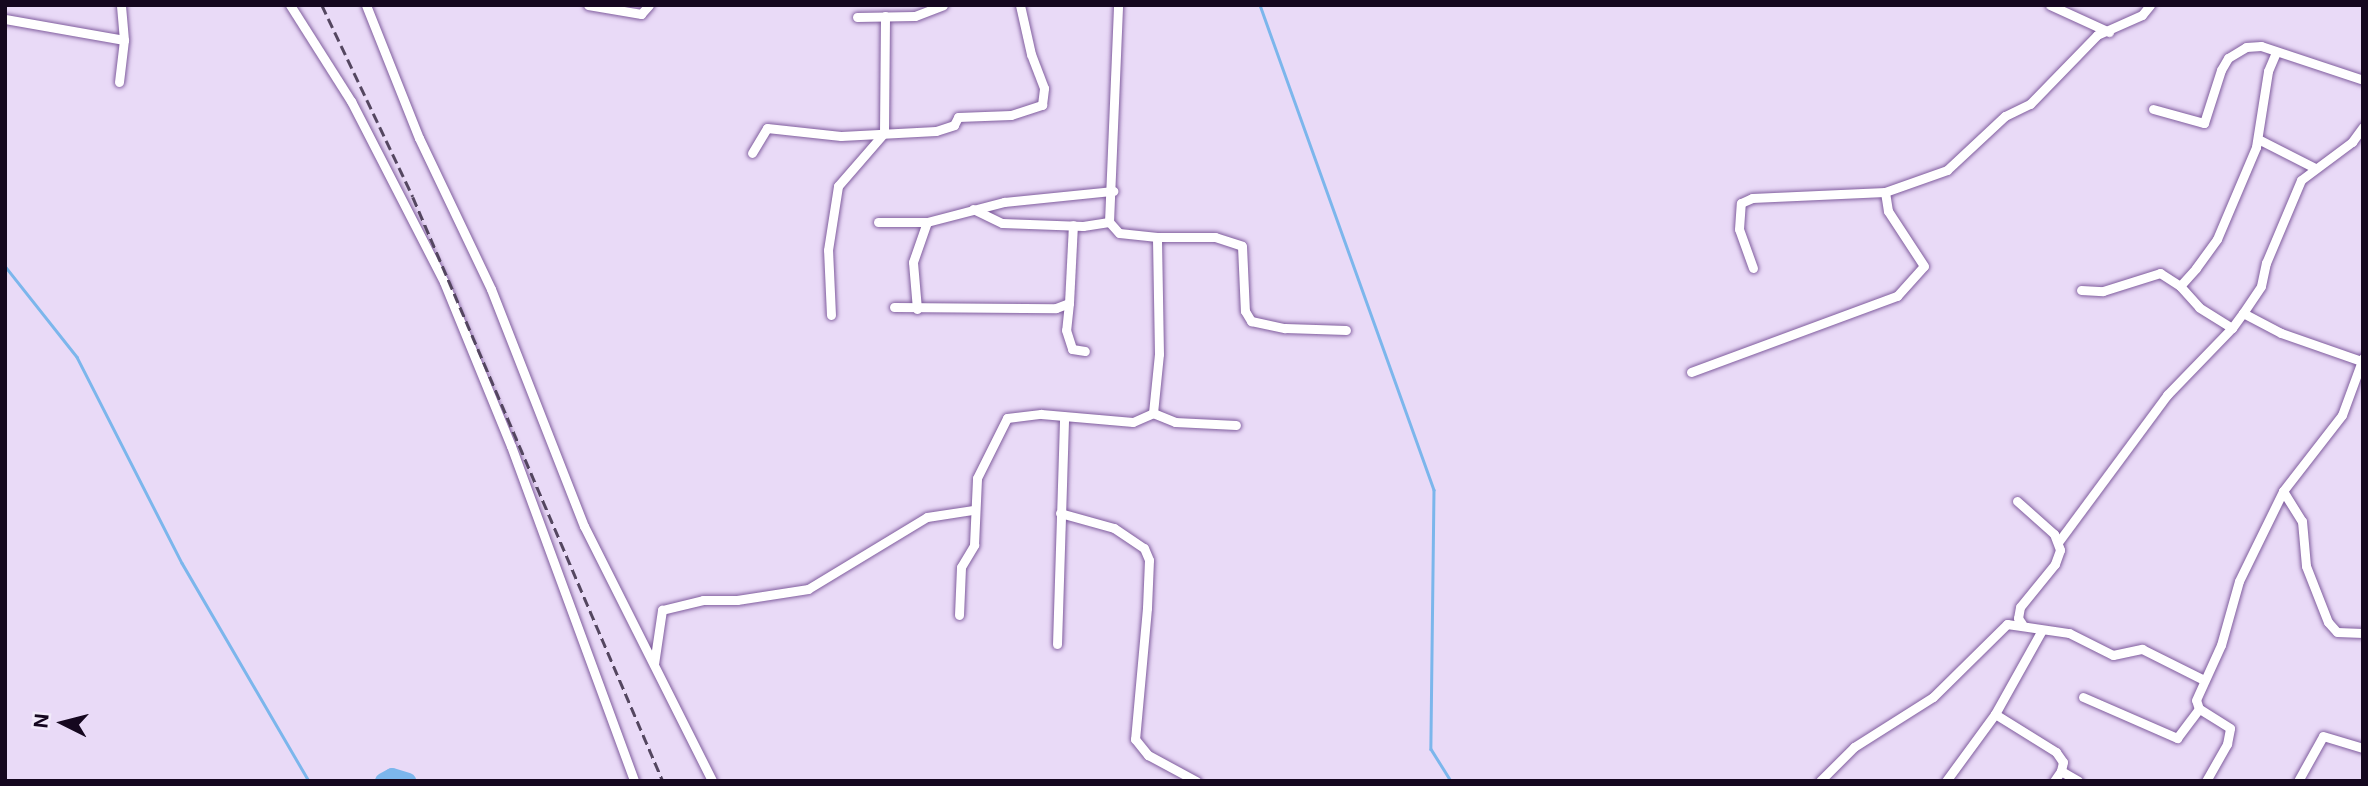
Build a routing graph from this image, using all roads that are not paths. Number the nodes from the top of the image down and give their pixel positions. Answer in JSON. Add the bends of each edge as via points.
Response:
{"nodes":[{"id":1,"x":121,"y":5,"type":"edge"},
{"id":2,"x":290,"y":5,"type":"edge"},
{"id":3,"x":366,"y":5,"type":"edge"},
{"id":4,"x":588,"y":5,"type":"edge"},
{"id":5,"x":649,"y":5,"type":"edge"},
{"id":6,"x":943,"y":5,"type":"edge"},
{"id":7,"x":1020,"y":5,"type":"edge"},
{"id":8,"x":1118,"y":5,"type":"edge"},
{"id":9,"x":2050,"y":5,"type":"edge"},
{"id":10,"x":2150,"y":5,"type":"edge"},
{"id":11,"x":885,"y":16,"type":"junction"},
{"id":12,"x":857,"y":17,"type":"dead end"},
{"id":13,"x":5,"y":19,"type":"edge"},
{"id":14,"x":2109,"y":32,"type":"junction"},
{"id":15,"x":124,"y":40,"type":"junction"},
{"id":16,"x":2276,"y":52,"type":"junction"},
{"id":17,"x":2363,"y":80,"type":"edge"},
{"id":18,"x":119,"y":82,"type":"dead end"},
{"id":19,"x":2153,"y":109,"type":"dead end"},
{"id":20,"x":2363,"y":127,"type":"edge"},
{"id":21,"x":884,"y":133,"type":"junction"},
{"id":22,"x":2259,"y":139,"type":"junction"},
{"id":23,"x":751,"y":153,"type":"dead end"},
{"id":24,"x":2315,"y":168,"type":"junction"},
{"id":25,"x":1113,"y":191,"type":"junction"},
{"id":26,"x":1885,"y":192,"type":"junction"},
{"id":27,"x":973,"y":209,"type":"junction"},
{"id":28,"x":878,"y":222,"type":"dead end"},
{"id":29,"x":927,"y":222,"type":"junction"},
{"id":30,"x":1109,"y":222,"type":"junction"},
{"id":31,"x":1073,"y":225,"type":"junction"},
{"id":32,"x":1157,"y":237,"type":"junction"},
{"id":33,"x":1753,"y":268,"type":"dead end"},
{"id":34,"x":2180,"y":286,"type":"junction"},
{"id":35,"x":2081,"y":290,"type":"dead end"},
{"id":36,"x":1069,"y":303,"type":"junction"},
{"id":37,"x":894,"y":307,"type":"dead end"},
{"id":38,"x":917,"y":309,"type":"junction"},
{"id":39,"x":2243,"y":313,"type":"junction"},
{"id":40,"x":831,"y":315,"type":"dead end"},
{"id":41,"x":2232,"y":328,"type":"junction"},
{"id":42,"x":1346,"y":330,"type":"dead end"},
{"id":43,"x":1085,"y":351,"type":"dead end"},
{"id":44,"x":2362,"y":359,"type":"edge"},
{"id":45,"x":1691,"y":372,"type":"dead end"},
{"id":46,"x":1153,"y":413,"type":"junction"},
{"id":47,"x":1064,"y":417,"type":"junction"},
{"id":48,"x":1236,"y":425,"type":"dead end"},
{"id":49,"x":2283,"y":491,"type":"junction"},
{"id":50,"x":2017,"y":501,"type":"dead end"},
{"id":51,"x":973,"y":510,"type":"junction"},
{"id":52,"x":1060,"y":513,"type":"junction"},
{"id":53,"x":2059,"y":541,"type":"junction"},
{"id":54,"x":959,"y":615,"type":"dead end"},
{"id":55,"x":2022,"y":624,"type":"junction"},
{"id":56,"x":2042,"y":630,"type":"junction"},
{"id":57,"x":2363,"y":633,"type":"edge"},
{"id":58,"x":1057,"y":644,"type":"dead end"},
{"id":59,"x":654,"y":664,"type":"junction"},
{"id":60,"x":2204,"y":680,"type":"junction"},
{"id":61,"x":2083,"y":697,"type":"dead end"},
{"id":62,"x":2199,"y":709,"type":"junction"},
{"id":63,"x":1995,"y":714,"type":"junction"},
{"id":64,"x":2363,"y":748,"type":"edge"},
{"id":65,"x":2061,"y":771,"type":"junction"},
{"id":66,"x":634,"y":781,"type":"edge"},
{"id":67,"x":712,"y":781,"type":"edge"},
{"id":68,"x":1196,"y":781,"type":"edge"},
{"id":69,"x":1820,"y":781,"type":"edge"},
{"id":70,"x":1946,"y":781,"type":"edge"},
{"id":71,"x":2054,"y":781,"type":"edge"},
{"id":72,"x":2078,"y":781,"type":"edge"},
{"id":73,"x":2206,"y":781,"type":"edge"},
{"id":74,"x":2298,"y":781,"type":"edge"}],
"edges":[{"from":1,"to":15,"type":"street"},
{"from":2,"to":66,"type":"street","via":[[351,101],[444,282],[511,446]]},
{"from":3,"to":59,"type":"street","via":[[419,138],[491,289],[584,526]]},
{"from":4,"to":5,"type":"street","via":[[641,14]]},
{"from":6,"to":11,"type":"street","via":[[933,12]]},
{"from":7,"to":21,"type":"street","via":[[1044,88],[1042,106],[1011,115],[958,117],[954,125],[936,131]]},
{"from":8,"to":25,"type":"street"},
{"from":9,"to":14,"type":"street"},
{"from":10,"to":14,"type":"street","via":[[2142,15]]},
{"from":11,"to":12,"type":"street"},
{"from":11,"to":21,"type":"street"},
{"from":13,"to":15,"type":"street"},
{"from":14,"to":26,"type":"street","via":[[2088,44],[2030,104],[1994,125],[1964,158],[1947,170]]},
{"from":15,"to":18,"type":"street"},
{"from":16,"to":17,"type":"street"},
{"from":16,"to":19,"type":"street","via":[[2246,47],[2228,58],[2204,123]]},
{"from":16,"to":22,"type":"street","via":[[2268,71]]},
{"from":20,"to":24,"type":"street","via":[[2352,142]]},
{"from":21,"to":23,"type":"street","via":[[841,136],[767,128]]},
{"from":21,"to":40,"type":"street","via":[[838,186],[828,250]]},
{"from":22,"to":24,"type":"street"},
{"from":22,"to":34,"type":"street","via":[[2217,239]]},
{"from":24,"to":39,"type":"street","via":[[2301,180],[2266,263],[2262,286]]},
{"from":25,"to":27,"type":"street"},
{"from":25,"to":30,"type":"street"},
{"from":26,"to":33,"type":"street","via":[[1752,198],[1741,203],[1738,229]]},
{"from":26,"to":45,"type":"street","via":[[1888,211],[1924,266],[1897,296]]},
{"from":27,"to":29,"type":"street"},
{"from":27,"to":31,"type":"street","via":[[1002,223]]},
{"from":28,"to":29,"type":"street"},
{"from":29,"to":38,"type":"street","via":[[913,262]]},
{"from":30,"to":31,"type":"street"},
{"from":30,"to":32,"type":"street","via":[[1115,232]]},
{"from":31,"to":36,"type":"street"},
{"from":32,"to":42,"type":"street","via":[[1215,237],[1242,247],[1245,311],[1251,321],[1285,328]]},
{"from":32,"to":46,"type":"street","via":[[1158,354]]},
{"from":34,"to":35,"type":"street","via":[[2160,273],[2103,291]]},
{"from":34,"to":41,"type":"street","via":[[2199,307]]},
{"from":36,"to":38,"type":"street","via":[[1056,308]]},
{"from":36,"to":43,"type":"street","via":[[1069,340],[1072,349]]},
{"from":37,"to":38,"type":"street"},
{"from":39,"to":41,"type":"street"},
{"from":39,"to":44,"type":"street","via":[[2281,333]]},
{"from":41,"to":53,"type":"street","via":[[2167,395]]},
{"from":44,"to":49,"type":"street","via":[[2342,415]]},
{"from":46,"to":47,"type":"street","via":[[1133,422]]},
{"from":46,"to":48,"type":"street","via":[[1175,422]]},
{"from":47,"to":51,"type":"street","via":[[1007,418],[977,478]]},
{"from":47,"to":52,"type":"street"},
{"from":49,"to":57,"type":"street","via":[[2302,521],[2305,566],[2328,622],[2346,634]]},
{"from":49,"to":60,"type":"street","via":[[2246,562],[2221,645]]},
{"from":50,"to":53,"type":"street"},
{"from":51,"to":54,"type":"street","via":[[974,544],[961,566]]},
{"from":51,"to":59,"type":"street","via":[[927,517],[808,589],[737,600],[703,600],[662,610]]},
{"from":52,"to":58,"type":"street"},
{"from":52,"to":68,"type":"street","via":[[1114,528],[1144,548],[1149,560],[1147,608],[1135,739],[1148,755]]},
{"from":53,"to":55,"type":"street","via":[[2055,564],[2020,607]]},
{"from":55,"to":56,"type":"street"},
{"from":55,"to":69,"type":"street","via":[[1999,629],[1933,697],[1854,747]]},
{"from":56,"to":60,"type":"street","via":[[2069,633],[2113,655],[2142,649]]},
{"from":56,"to":63,"type":"street"},
{"from":59,"to":67,"type":"street"},
{"from":60,"to":62,"type":"street","via":[[2196,700]]},
{"from":61,"to":62,"type":"street","via":[[2177,738]]},
{"from":62,"to":73,"type":"street","via":[[2230,728],[2227,744]]},
{"from":63,"to":65,"type":"street","via":[[2056,752],[2063,762]]},
{"from":63,"to":70,"type":"street"},
{"from":64,"to":74,"type":"street","via":[[2323,736]]},
{"from":65,"to":71,"type":"street"},
{"from":65,"to":72,"type":"street"}]}
